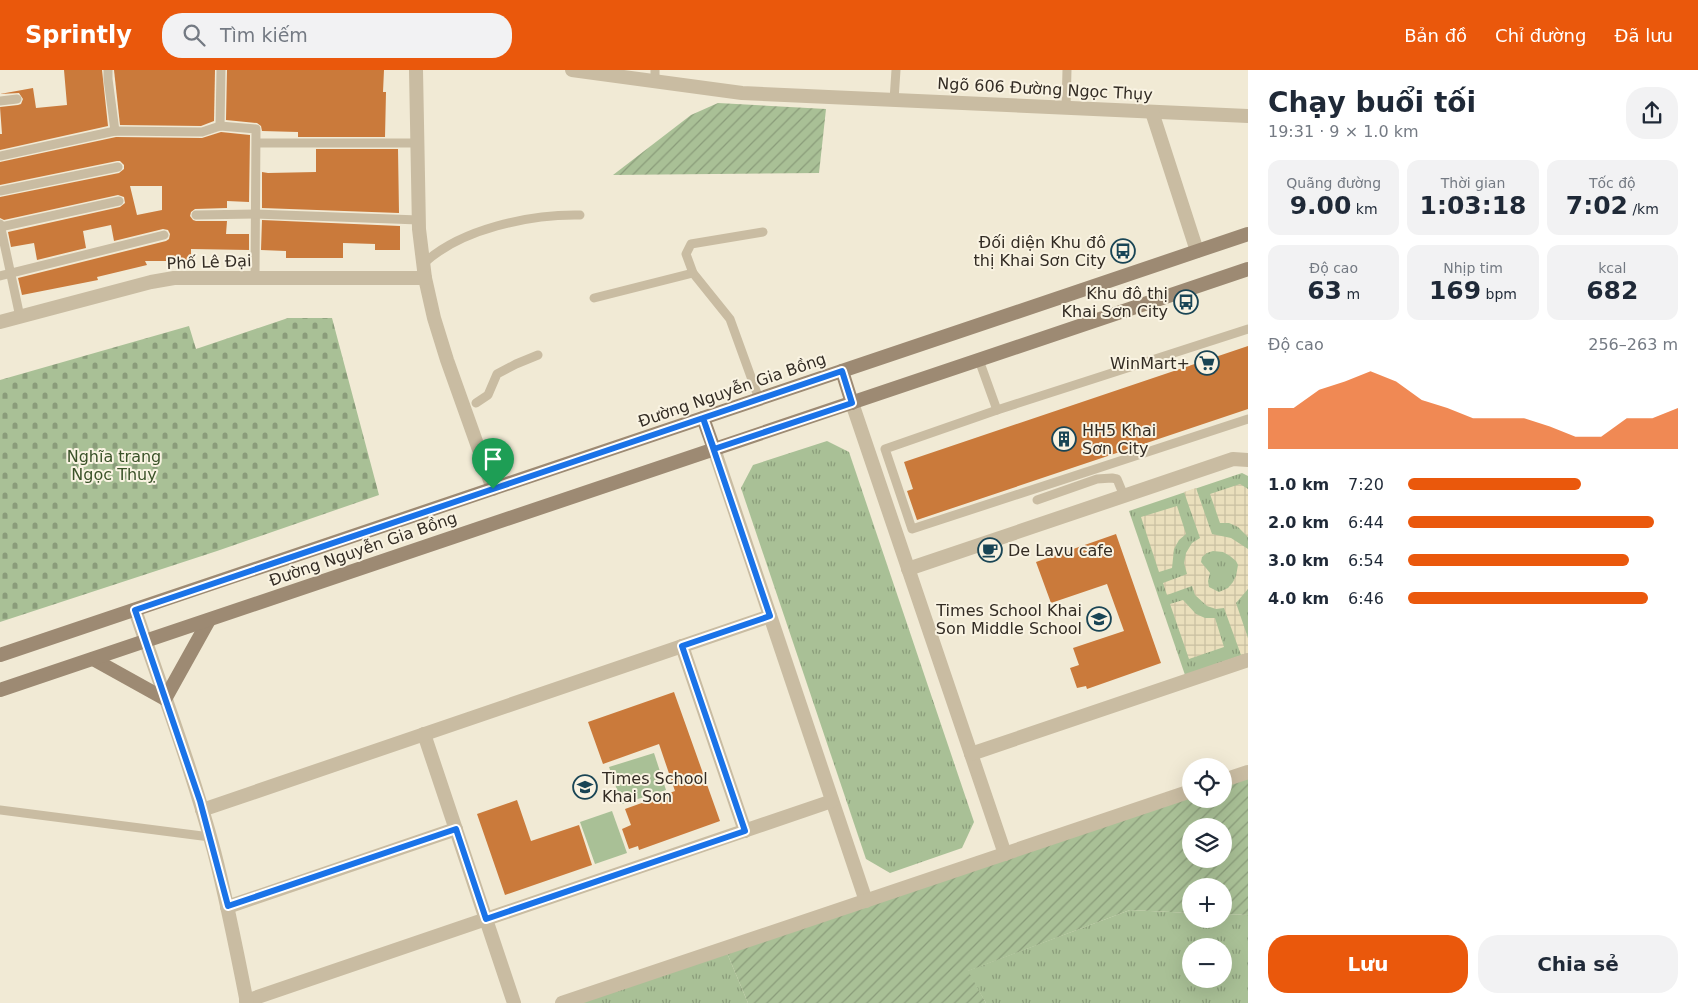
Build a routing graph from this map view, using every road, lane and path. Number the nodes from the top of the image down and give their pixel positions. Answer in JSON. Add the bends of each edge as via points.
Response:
{"nodes":[{"id":1,"x":108,"y":70,"type":"edge"},
{"id":2,"x":221,"y":70,"type":"edge"},
{"id":3,"x":416,"y":70,"type":"edge"},
{"id":4,"x":572,"y":70,"type":"edge"},
{"id":5,"x":896,"y":70,"type":"edge"},
{"id":6,"x":1067,"y":70,"type":"edge"},
{"id":7,"x":655,"y":76,"type":"edge"},
{"id":8,"x":17,"y":99,"type":"dead end"},
{"id":9,"x":894,"y":100,"type":"junction"},
{"id":10,"x":0,"y":101,"type":"edge"},
{"id":11,"x":1066,"y":108,"type":"junction"},
{"id":12,"x":1152,"y":112,"type":"junction"},
{"id":13,"x":1248,"y":116,"type":"edge"},
{"id":14,"x":220,"y":126,"type":"junction"},
{"id":15,"x":115,"y":131,"type":"junction"},
{"id":16,"x":257,"y":143,"type":"junction"},
{"id":17,"x":417,"y":143,"type":"junction"},
{"id":18,"x":0,"y":156,"type":"edge"},
{"id":19,"x":118,"y":167,"type":"dead end"},
{"id":20,"x":0,"y":191,"type":"edge"},
{"id":21,"x":119,"y":201,"type":"dead end"},
{"id":22,"x":254,"y":214,"type":"junction"},
{"id":23,"x":196,"y":215,"type":"dead end"},
{"id":24,"x":580,"y":215,"type":"dead end"},
{"id":25,"x":419,"y":220,"type":"junction"},
{"id":26,"x":0,"y":226,"type":"edge"},
{"id":27,"x":763,"y":232,"type":"dead end"},
{"id":28,"x":1248,"y":234,"type":"edge"},
{"id":29,"x":164,"y":235,"type":"dead end"},
{"id":30,"x":1197,"y":251,"type":"junction"},
{"id":31,"x":1248,"y":269,"type":"edge"},
{"id":32,"x":424,"y":271,"type":"junction"},
{"id":33,"x":11,"y":273,"type":"junction"},
{"id":34,"x":693,"y":273,"type":"junction"},
{"id":35,"x":0,"y":276,"type":"edge"},
{"id":36,"x":255,"y":277,"type":"junction"},
{"id":37,"x":594,"y":298,"type":"dead end"},
{"id":38,"x":20,"y":316,"type":"junction"},
{"id":39,"x":0,"y":322,"type":"edge"},
{"id":40,"x":1248,"y":329,"type":"edge"},
{"id":41,"x":538,"y":355,"type":"dead end"},
{"id":42,"x":979,"y":360,"type":"junction"},
{"id":43,"x":842,"y":371,"type":"junction"},
{"id":44,"x":759,"y":399,"type":"junction"},
{"id":45,"x":476,"y":403,"type":"dead end"},
{"id":46,"x":852,"y":403,"type":"junction"},
{"id":47,"x":997,"y":410,"type":"junction"},
{"id":48,"x":703,"y":418,"type":"junction"},
{"id":49,"x":1248,"y":418,"type":"edge"},
{"id":50,"x":714,"y":449,"type":"junction"},
{"id":51,"x":1248,"y":460,"type":"edge"},
{"id":52,"x":1111,"y":464,"type":"junction"},
{"id":53,"x":1117,"y":479,"type":"junction"},
{"id":54,"x":493,"y":489,"type":"junction"},
{"id":55,"x":1124,"y":496,"type":"junction"},
{"id":56,"x":1037,"y":500,"type":"dead end"},
{"id":57,"x":908,"y":569,"type":"junction"},
{"id":58,"x":135,"y":610,"type":"junction"},
{"id":59,"x":770,"y":616,"type":"junction"},
{"id":60,"x":209,"y":620,"type":"junction"},
{"id":61,"x":146,"y":641,"type":"junction"},
{"id":62,"x":682,"y":646,"type":"junction"},
{"id":63,"x":0,"y":655,"type":"edge"},
{"id":64,"x":94,"y":658,"type":"junction"},
{"id":65,"x":1248,"y":660,"type":"edge"},
{"id":66,"x":0,"y":690,"type":"edge"},
{"id":67,"x":165,"y":699,"type":"junction"},
{"id":68,"x":424,"y":734,"type":"junction"},
{"id":69,"x":971,"y":754,"type":"junction"},
{"id":70,"x":1248,"y":772,"type":"edge"},
{"id":71,"x":1232,"y":777,"type":"edge"},
{"id":72,"x":1182,"y":794,"type":"edge"},
{"id":73,"x":832,"y":801,"type":"junction"},
{"id":74,"x":0,"y":810,"type":"edge"},
{"id":75,"x":202,"y":810,"type":"junction"},
{"id":76,"x":456,"y":829,"type":"junction"},
{"id":77,"x":745,"y":831,"type":"junction"},
{"id":78,"x":210,"y":837,"type":"junction"},
{"id":79,"x":1004,"y":854,"type":"junction"},
{"id":80,"x":866,"y":900,"type":"junction"},
{"id":81,"x":228,"y":906,"type":"junction"},
{"id":82,"x":486,"y":919,"type":"junction"},
{"id":83,"x":247,"y":1002,"type":"edge"},
{"id":84,"x":514,"y":1003,"type":"edge"},
{"id":85,"x":562,"y":1003,"type":"edge"}],
"edges":[{"from":1,"to":15,"type":"lane"},
{"from":2,"to":14,"type":"lane"},
{"from":3,"to":17,"type":"street"},
{"from":4,"to":7,"type":"street","name":"Ngõ 606 Đường Ngọc Thụy"},
{"from":5,"to":9,"type":"lane"},
{"from":6,"to":11,"type":"lane"},
{"from":7,"to":9,"type":"street","name":"Ngõ 606 Đường Ngọc Thụy","via":[[734,92]]},
{"from":8,"to":10,"type":"lane"},
{"from":9,"to":11,"type":"street","name":"Ngõ 606 Đường Ngọc Thụy"},
{"from":11,"to":12,"type":"street","name":"Ngõ 606 Đường Ngọc Thụy"},
{"from":12,"to":13,"type":"street","name":"Ngõ 606 Đường Ngọc Thụy"},
{"from":12,"to":30,"type":"street"},
{"from":14,"to":15,"type":"lane","via":[[202,132]]},
{"from":14,"to":16,"type":"lane","via":[[256,129]]},
{"from":15,"to":18,"type":"lane"},
{"from":16,"to":17,"type":"lane"},
{"from":16,"to":22,"type":"lane"},
{"from":17,"to":25,"type":"street"},
{"from":19,"to":20,"type":"lane"},
{"from":21,"to":26,"type":"lane"},
{"from":22,"to":23,"type":"lane"},
{"from":22,"to":25,"type":"lane"},
{"from":22,"to":36,"type":"lane"},
{"from":24,"to":32,"type":"lane","via":[[556,214],[506,223],[434,254]]},
{"from":25,"to":32,"type":"street"},
{"from":26,"to":33,"type":"lane"},
{"from":27,"to":34,"type":"lane","via":[[691,244],[686,254]]},
{"from":28,"to":30,"type":"main road","name":"Đường Nguyễn Gia Bồng"},
{"from":29,"to":33,"type":"lane"},
{"from":30,"to":43,"type":"main road","name":"Đường Nguyễn Gia Bồng"},
{"from":31,"to":42,"type":"main road","name":"Đường Nguyễn Gia Bồng"},
{"from":32,"to":36,"type":"street","name":"Phố Lê Đại"},
{"from":32,"to":54,"type":"street","via":[[444,353]]},
{"from":33,"to":35,"type":"lane"},
{"from":33,"to":38,"type":"lane"},
{"from":34,"to":37,"type":"lane"},
{"from":34,"to":44,"type":"lane","via":[[730,319]]},
{"from":36,"to":38,"type":"street","name":"Phố Lê Đại","via":[[159,281]]},
{"from":38,"to":39,"type":"street","name":"Phố Lê Đại"},
{"from":40,"to":47,"type":"lane"},
{"from":41,"to":45,"type":"lane","via":[[497,374],[488,395]]},
{"from":42,"to":46,"type":"main road","name":"Đường Nguyễn Gia Bồng"},
{"from":42,"to":47,"type":"lane"},
{"from":43,"to":44,"type":"main road","name":"Đường Nguyễn Gia Bồng"},
{"from":43,"to":46,"type":"main road"},
{"from":44,"to":48,"type":"main road","name":"Đường Nguyễn Gia Bồng"},
{"from":46,"to":50,"type":"main road","name":"Đường Nguyễn Gia Bồng"},
{"from":46,"to":57,"type":"street"},
{"from":47,"to":52,"type":"lane","via":[[885,449],[912,529]]},
{"from":48,"to":50,"type":"main road"},
{"from":48,"to":54,"type":"main road","name":"Đường Nguyễn Gia Bồng"},
{"from":49,"to":52,"type":"lane"},
{"from":50,"to":59,"type":"street"},
{"from":50,"to":60,"type":"main road","name":"Đường Nguyễn Gia Bồng"},
{"from":51,"to":55,"type":"street","via":[[1233,459]]},
{"from":52,"to":53,"type":"lane"},
{"from":53,"to":55,"type":"lane"},
{"from":53,"to":56,"type":"lane","via":[[1098,479]]},
{"from":54,"to":58,"type":"main road","name":"Đường Nguyễn Gia Bồng"},
{"from":55,"to":57,"type":"street"},
{"from":57,"to":69,"type":"street"},
{"from":58,"to":61,"type":"street"},
{"from":58,"to":63,"type":"main road","name":"Đường Nguyễn Gia Bồng"},
{"from":59,"to":62,"type":"street"},
{"from":59,"to":73,"type":"street"},
{"from":60,"to":61,"type":"main road","name":"Đường Nguyễn Gia Bồng"},
{"from":60,"to":67,"type":"main road"},
{"from":61,"to":64,"type":"main road","name":"Đường Nguyễn Gia Bồng"},
{"from":61,"to":67,"type":"street"},
{"from":62,"to":68,"type":"street"},
{"from":62,"to":77,"type":"street"},
{"from":64,"to":66,"type":"main road","name":"Đường Nguyễn Gia Bồng"},
{"from":64,"to":67,"type":"main road"},
{"from":65,"to":69,"type":"street"},
{"from":67,"to":75,"type":"street"},
{"from":68,"to":75,"type":"street"},
{"from":68,"to":76,"type":"street"},
{"from":69,"to":79,"type":"street"},
{"from":70,"to":71,"type":"street"},
{"from":72,"to":79,"type":"street"},
{"from":73,"to":77,"type":"street"},
{"from":73,"to":80,"type":"street"},
{"from":74,"to":78,"type":"lane"},
{"from":75,"to":78,"type":"street"},
{"from":76,"to":81,"type":"street"},
{"from":76,"to":82,"type":"street"},
{"from":77,"to":82,"type":"street"},
{"from":78,"to":81,"type":"street"},
{"from":79,"to":80,"type":"street"},
{"from":80,"to":85,"type":"street"},
{"from":81,"to":83,"type":"street"},
{"from":82,"to":83,"type":"street"},
{"from":82,"to":84,"type":"street"}]}
